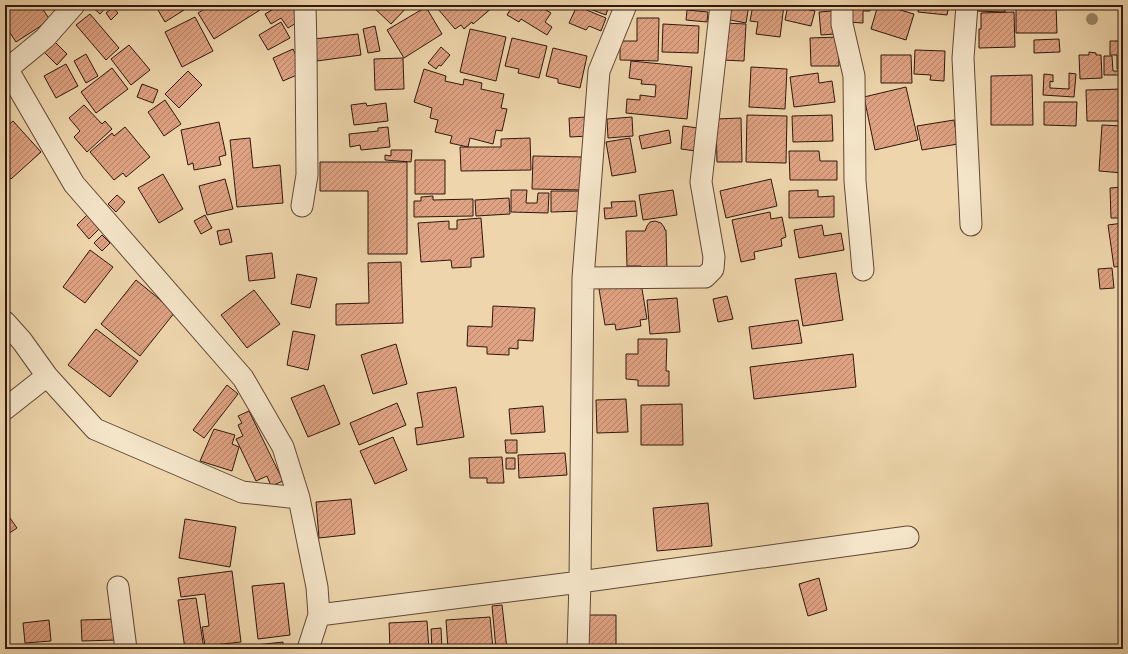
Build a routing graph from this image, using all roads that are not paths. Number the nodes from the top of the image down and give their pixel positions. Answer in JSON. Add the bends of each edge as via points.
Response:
{"nodes":[{"id":1,"x":74,"y":5,"type":"edge"},
{"id":2,"x":305,"y":5,"type":"edge"},
{"id":3,"x":626,"y":5,"type":"edge"},
{"id":4,"x":721,"y":5,"type":"edge"},
{"id":5,"x":842,"y":5,"type":"edge"},
{"id":6,"x":967,"y":5,"type":"edge"},
{"id":7,"x":6,"y":68,"type":"edge"},
{"id":8,"x":302,"y":206,"type":"dead end"},
{"id":9,"x":972,"y":225,"type":"dead end"},
{"id":10,"x":863,"y":270,"type":"dead end"},
{"id":11,"x":583,"y":278,"type":"junction"},
{"id":12,"x":5,"y":322,"type":"edge"},
{"id":13,"x":47,"y":376,"type":"junction"},
{"id":14,"x":5,"y":409,"type":"edge"},
{"id":15,"x":299,"y":498,"type":"junction"},
{"id":16,"x":908,"y":537,"type":"dead end"},
{"id":17,"x":580,"y":582,"type":"junction"},
{"id":18,"x":118,"y":587,"type":"dead end"},
{"id":19,"x":319,"y":615,"type":"junction"},
{"id":20,"x":126,"y":649,"type":"edge"},
{"id":21,"x":308,"y":649,"type":"edge"},
{"id":22,"x":578,"y":649,"type":"edge"}],
"edges":[{"from":1,"to":7,"type":"street","via":[[45,38]]},
{"from":2,"to":8,"type":"street","via":[[307,175]]},
{"from":3,"to":11,"type":"street","via":[[599,71]]},
{"from":4,"to":11,"type":"street","via":[[701,182],[714,257],[713,269],[705,277]]},
{"from":5,"to":10,"type":"street","via":[[842,24],[854,76],[855,181]]},
{"from":6,"to":9,"type":"street","via":[[963,58]]},
{"from":7,"to":15,"type":"street","via":[[74,184],[243,378],[283,447]]},
{"from":11,"to":17,"type":"street"},
{"from":12,"to":13,"type":"street"},
{"from":13,"to":14,"type":"street"},
{"from":13,"to":15,"type":"street","via":[[95,429],[242,492]]},
{"from":15,"to":19,"type":"street","via":[[317,587]]},
{"from":16,"to":17,"type":"street"},
{"from":17,"to":19,"type":"street"},
{"from":17,"to":22,"type":"street"},
{"from":18,"to":20,"type":"street"},
{"from":19,"to":21,"type":"street"}]}
